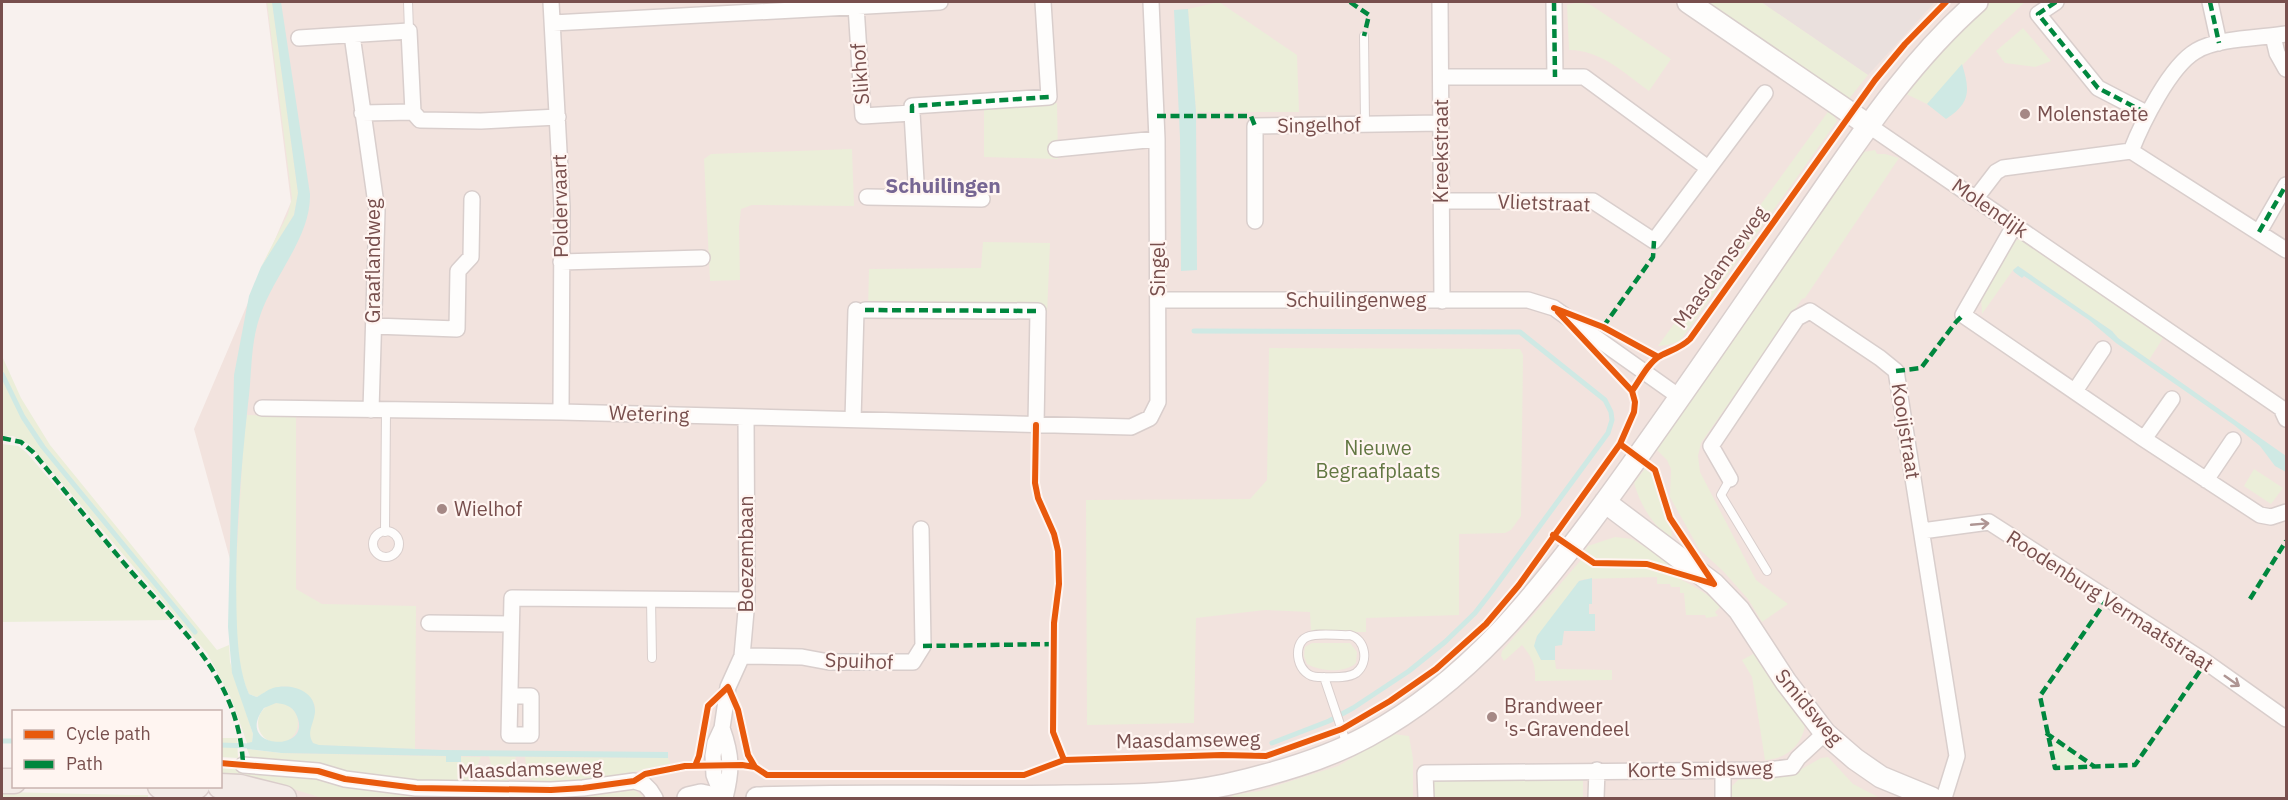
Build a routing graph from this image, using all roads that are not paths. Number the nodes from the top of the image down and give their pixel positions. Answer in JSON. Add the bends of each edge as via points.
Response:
{"nodes":[{"id":1,"x":408,"y":2,"type":"edge"},
{"id":2,"x":551,"y":2,"type":"edge"},
{"id":3,"x":940,"y":2,"type":"edge"},
{"id":4,"x":1043,"y":2,"type":"edge"},
{"id":5,"x":1151,"y":2,"type":"edge"},
{"id":6,"x":1440,"y":2,"type":"edge"},
{"id":7,"x":1554,"y":2,"type":"edge"},
{"id":8,"x":1688,"y":2,"type":"edge"},
{"id":9,"x":1977,"y":2,"type":"edge"},
{"id":10,"x":2056,"y":2,"type":"edge"},
{"id":11,"x":2210,"y":2,"type":"edge"},
{"id":12,"x":856,"y":6,"type":"junction"},
{"id":13,"x":553,"y":23,"type":"junction"},
{"id":14,"x":409,"y":31,"type":"junction"},
{"id":15,"x":352,"y":35,"type":"junction"},
{"id":16,"x":2280,"y":35,"type":"edge"},
{"id":17,"x":1364,"y":36,"type":"dead end"},
{"id":18,"x":299,"y":38,"type":"dead end"},
{"id":19,"x":2219,"y":43,"type":"junction"},
{"id":20,"x":2286,"y":69,"type":"edge"},
{"id":21,"x":1440,"y":77,"type":"junction"},
{"id":22,"x":1555,"y":77,"type":"junction"},
{"id":23,"x":1765,"y":93,"type":"dead end"},
{"id":24,"x":413,"y":112,"type":"junction"},
{"id":25,"x":362,"y":113,"type":"junction"},
{"id":26,"x":912,"y":113,"type":"junction"},
{"id":27,"x":2148,"y":114,"type":"junction"},
{"id":28,"x":558,"y":117,"type":"junction"},
{"id":29,"x":1365,"y":123,"type":"junction"},
{"id":30,"x":1441,"y":123,"type":"junction"},
{"id":31,"x":1868,"y":125,"type":"junction"},
{"id":32,"x":1157,"y":139,"type":"junction"},
{"id":33,"x":1056,"y":149,"type":"dead end"},
{"id":34,"x":2131,"y":151,"type":"junction"},
{"id":35,"x":1708,"y":168,"type":"junction"},
{"id":36,"x":2286,"y":185,"type":"edge"},
{"id":37,"x":867,"y":197,"type":"dead end"},
{"id":38,"x":917,"y":198,"type":"junction"},
{"id":39,"x":1976,"y":198,"type":"junction"},
{"id":40,"x":472,"y":199,"type":"dead end"},
{"id":41,"x":982,"y":199,"type":"dead end"},
{"id":42,"x":1442,"y":201,"type":"junction"},
{"id":43,"x":1255,"y":221,"type":"dead end"},
{"id":44,"x":2014,"y":226,"type":"junction"},
{"id":45,"x":2259,"y":232,"type":"junction"},
{"id":46,"x":2286,"y":250,"type":"edge"},
{"id":47,"x":702,"y":258,"type":"dead end"},
{"id":48,"x":561,"y":262,"type":"junction"},
{"id":49,"x":1158,"y":300,"type":"junction"},
{"id":50,"x":1442,"y":300,"type":"junction"},
{"id":51,"x":374,"y":326,"type":"junction"},
{"id":52,"x":2103,"y":349,"type":"dead end"},
{"id":53,"x":2075,"y":391,"type":"junction"},
{"id":54,"x":1681,"y":399,"type":"junction"},
{"id":55,"x":2172,"y":399,"type":"dead end"},
{"id":56,"x":262,"y":408,"type":"dead end"},
{"id":57,"x":378,"y":410,"type":"junction"},
{"id":58,"x":561,"y":411,"type":"junction"},
{"id":59,"x":746,"y":417,"type":"junction"},
{"id":60,"x":2286,"y":419,"type":"edge"},
{"id":61,"x":854,"y":420,"type":"junction"},
{"id":62,"x":1036,"y":425,"type":"junction"},
{"id":63,"x":2144,"y":439,"type":"junction"},
{"id":64,"x":2234,"y":440,"type":"dead end"},
{"id":65,"x":1730,"y":479,"type":"joint"},
{"id":66,"x":2206,"y":480,"type":"junction"},
{"id":67,"x":1605,"y":502,"type":"junction"},
{"id":68,"x":2286,"y":512,"type":"edge"},
{"id":69,"x":921,"y":529,"type":"dead end"},
{"id":70,"x":1922,"y":531,"type":"junction"},
{"id":71,"x":385,"y":532,"type":"dead end"},
{"id":72,"x":1767,"y":571,"type":"dead end"},
{"id":73,"x":651,"y":600,"type":"junction"},
{"id":74,"x":747,"y":600,"type":"junction"},
{"id":75,"x":429,"y":623,"type":"dead end"},
{"id":76,"x":511,"y":624,"type":"junction"},
{"id":77,"x":742,"y":656,"type":"junction"},
{"id":78,"x":652,"y":658,"type":"dead end"},
{"id":79,"x":1324,"y":677,"type":"junction"},
{"id":80,"x":510,"y":696,"type":"dead end"},
{"id":81,"x":2286,"y":719,"type":"edge"},
{"id":82,"x":1825,"y":733,"type":"junction"},
{"id":83,"x":1347,"y":747,"type":"junction"},
{"id":84,"x":243,"y":765,"type":"dead end"},
{"id":85,"x":1597,"y":770,"type":"junction"},
{"id":86,"x":1723,"y":770,"type":"junction"},
{"id":87,"x":222,"y":786,"type":"edge"},
{"id":88,"x":180,"y":788,"type":"edge"},
{"id":89,"x":1170,"y":796,"type":"edge"},
{"id":90,"x":206,"y":798,"type":"edge"},
{"id":91,"x":284,"y":798,"type":"edge"},
{"id":92,"x":655,"y":798,"type":"edge"},
{"id":93,"x":688,"y":798,"type":"edge"},
{"id":94,"x":715,"y":798,"type":"edge"},
{"id":95,"x":724,"y":798,"type":"edge"},
{"id":96,"x":757,"y":798,"type":"edge"},
{"id":97,"x":1426,"y":798,"type":"edge"},
{"id":98,"x":1596,"y":798,"type":"edge"},
{"id":99,"x":1723,"y":798,"type":"edge"},
{"id":100,"x":1932,"y":798,"type":"edge"},
{"id":101,"x":1944,"y":798,"type":"edge"}],
"edges":[{"from":1,"to":14,"type":"lane"},
{"from":2,"to":13,"type":"street","name":"Poldervaart"},
{"from":3,"to":12,"type":"street"},
{"from":4,"to":26,"type":"street","via":[[1049,97],[912,106]]},
{"from":5,"to":32,"type":"street","name":"Singel"},
{"from":6,"to":21,"type":"street","name":"Kreekstraat"},
{"from":7,"to":22,"type":"street"},
{"from":8,"to":31,"type":"street","name":"Molendijk"},
{"from":9,"to":31,"type":"street","name":"Maasdamseweg","via":[[1916,62]]},
{"from":10,"to":27,"type":"street","via":[[2038,14],[2098,88]]},
{"from":11,"to":19,"type":"street"},
{"from":12,"to":13,"type":"street"},
{"from":12,"to":26,"type":"street","name":"Slikhof","via":[[863,116]]},
{"from":13,"to":28,"type":"street","name":"Poldervaart"},
{"from":14,"to":15,"type":"street"},
{"from":14,"to":24,"type":"street"},
{"from":15,"to":18,"type":"street"},
{"from":15,"to":25,"type":"street","name":"Graaflandweg"},
{"from":16,"to":19,"type":"street"},
{"from":16,"to":20,"type":"street","via":[[2277,52]]},
{"from":17,"to":29,"type":"lane"},
{"from":19,"to":27,"type":"street","via":[[2196,50],[2177,67]]},
{"from":21,"to":22,"type":"street"},
{"from":21,"to":30,"type":"street","name":"Kreekstraat"},
{"from":22,"to":35,"type":"street","via":[[1584,77]]},
{"from":23,"to":35,"type":"street","name":"Vlietstraat"},
{"from":24,"to":25,"type":"street"},
{"from":24,"to":28,"type":"street","via":[[420,120]]},
{"from":25,"to":51,"type":"street","name":"Graaflandweg","via":[[377,212]]},
{"from":26,"to":38,"type":"street"},
{"from":27,"to":34,"type":"street"},
{"from":28,"to":48,"type":"street","name":"Poldervaart"},
{"from":29,"to":30,"type":"street","name":"Singelhof"},
{"from":29,"to":43,"type":"street","name":"Singelhof","via":[[1255,126]]},
{"from":30,"to":42,"type":"street","name":"Kreekstraat"},
{"from":31,"to":39,"type":"street","name":"Molendijk"},
{"from":31,"to":54,"type":"street","name":"Maasdamseweg"},
{"from":32,"to":33,"type":"street"},
{"from":32,"to":49,"type":"street","name":"Singel"},
{"from":34,"to":39,"type":"street","via":[[2003,168]]},
{"from":34,"to":45,"type":"street"},
{"from":35,"to":42,"type":"street","name":"Vlietstraat","via":[[1654,241],[1593,201]]},
{"from":36,"to":45,"type":"street"},
{"from":37,"to":38,"type":"street"},
{"from":38,"to":41,"type":"street"},
{"from":39,"to":44,"type":"street","name":"Molendijk"},
{"from":40,"to":51,"type":"street","via":[[471,257],[458,271],[457,329]]},
{"from":42,"to":50,"type":"street","name":"Kreekstraat"},
{"from":44,"to":53,"type":"street","via":[[1963,315]]},
{"from":44,"to":60,"type":"street","name":"Molendijk","via":[[2281,408]]},
{"from":45,"to":46,"type":"street"},
{"from":47,"to":48,"type":"street"},
{"from":48,"to":58,"type":"street","name":"Poldervaart"},
{"from":49,"to":50,"type":"street","name":"Schuilingenweg"},
{"from":49,"to":62,"type":"street","name":"Singel","via":[[1158,402],[1150,418],[1131,427]]},
{"from":50,"to":54,"type":"street","name":"Schuilingenweg","via":[[1528,300],[1554,308]]},
{"from":51,"to":57,"type":"street","name":"Graaflandweg"},
{"from":52,"to":53,"type":"street"},
{"from":53,"to":63,"type":"street"},
{"from":54,"to":67,"type":"street","name":"Maasdamseweg"},
{"from":55,"to":63,"type":"street"},
{"from":56,"to":57,"type":"street","name":"Wetering"},
{"from":57,"to":58,"type":"street","name":"Wetering"},
{"from":57,"to":71,"type":"lane"},
{"from":58,"to":59,"type":"street","name":"Wetering"},
{"from":59,"to":61,"type":"street","name":"Wetering"},
{"from":59,"to":74,"type":"street","name":"Boezembaan"},
{"from":61,"to":62,"type":"street","name":"Wetering"},
{"from":61,"to":62,"type":"street","via":[[860,310],[1038,311]]},
{"from":63,"to":66,"type":"street"},
{"from":64,"to":66,"type":"street"},
{"from":65,"to":70,"type":"street","name":"Kooijstraat","via":[[1711,446],[1797,318],[1810,310],[1896,372]]},
{"from":65,"to":72,"type":"lane","name":"Kooijstraat","via":[[1721,495]]},
{"from":66,"to":68,"type":"street","via":[[2260,515],[2271,517]]},
{"from":67,"to":82,"type":"street","name":"Smidsweg","via":[[1714,584],[1739,610]]},
{"from":67,"to":83,"type":"street","name":"Maasdamseweg","via":[[1535,594],[1480,655],[1418,705]]},
{"from":69,"to":77,"type":"street","name":"Spuihof","via":[[923,646],[914,662]]},
{"from":70,"to":81,"type":"street","name":"Roodenburg Vermaatstraat","one_way":true,"via":[[1989,522],[2206,662]]},
{"from":70,"to":101,"type":"street","name":"Kooijstraat","via":[[1957,756]]},
{"from":73,"to":74,"type":"street"},
{"from":73,"to":76,"type":"street","via":[[512,598]]},
{"from":73,"to":78,"type":"lane"},
{"from":74,"to":77,"type":"street","name":"Boezembaan"},
{"from":75,"to":76,"type":"street"},
{"from":76,"to":80,"type":"street"},
{"from":77,"to":95,"type":"street","name":"Boezembaan","via":[[728,687],[722,728],[731,773]]},
{"from":79,"to":79,"type":"lane","via":[[1357,672],[1364,655],[1360,639],[1350,635],[1304,639],[1299,653],[1302,669],[1309,676]]},
{"from":79,"to":83,"type":"lane"},
{"from":82,"to":86,"type":"street","name":"Korte Smidsweg","via":[[1792,767]]},
{"from":82,"to":100,"type":"street","name":"Smidsweg","via":[[1881,777]]},
{"from":83,"to":89,"type":"street","name":"Maasdamseweg","via":[[1271,773]]},
{"from":84,"to":92,"type":"street","name":"Maasdamseweg","via":[[318,771],[345,779],[416,788],[551,790],[634,781],[644,784]]},
{"from":85,"to":86,"type":"street","name":"Korte Smidsweg"},
{"from":85,"to":97,"type":"street","name":"Korte Smidsweg","via":[[1425,773]]},
{"from":85,"to":98,"type":"street"},
{"from":86,"to":99,"type":"street"},
{"from":87,"to":91,"type":"main road"},
{"from":88,"to":90,"type":"main road"},
{"from":89,"to":96,"type":"street","name":"Maasdamseweg"},
{"from":93,"to":94,"type":"street"}]}
